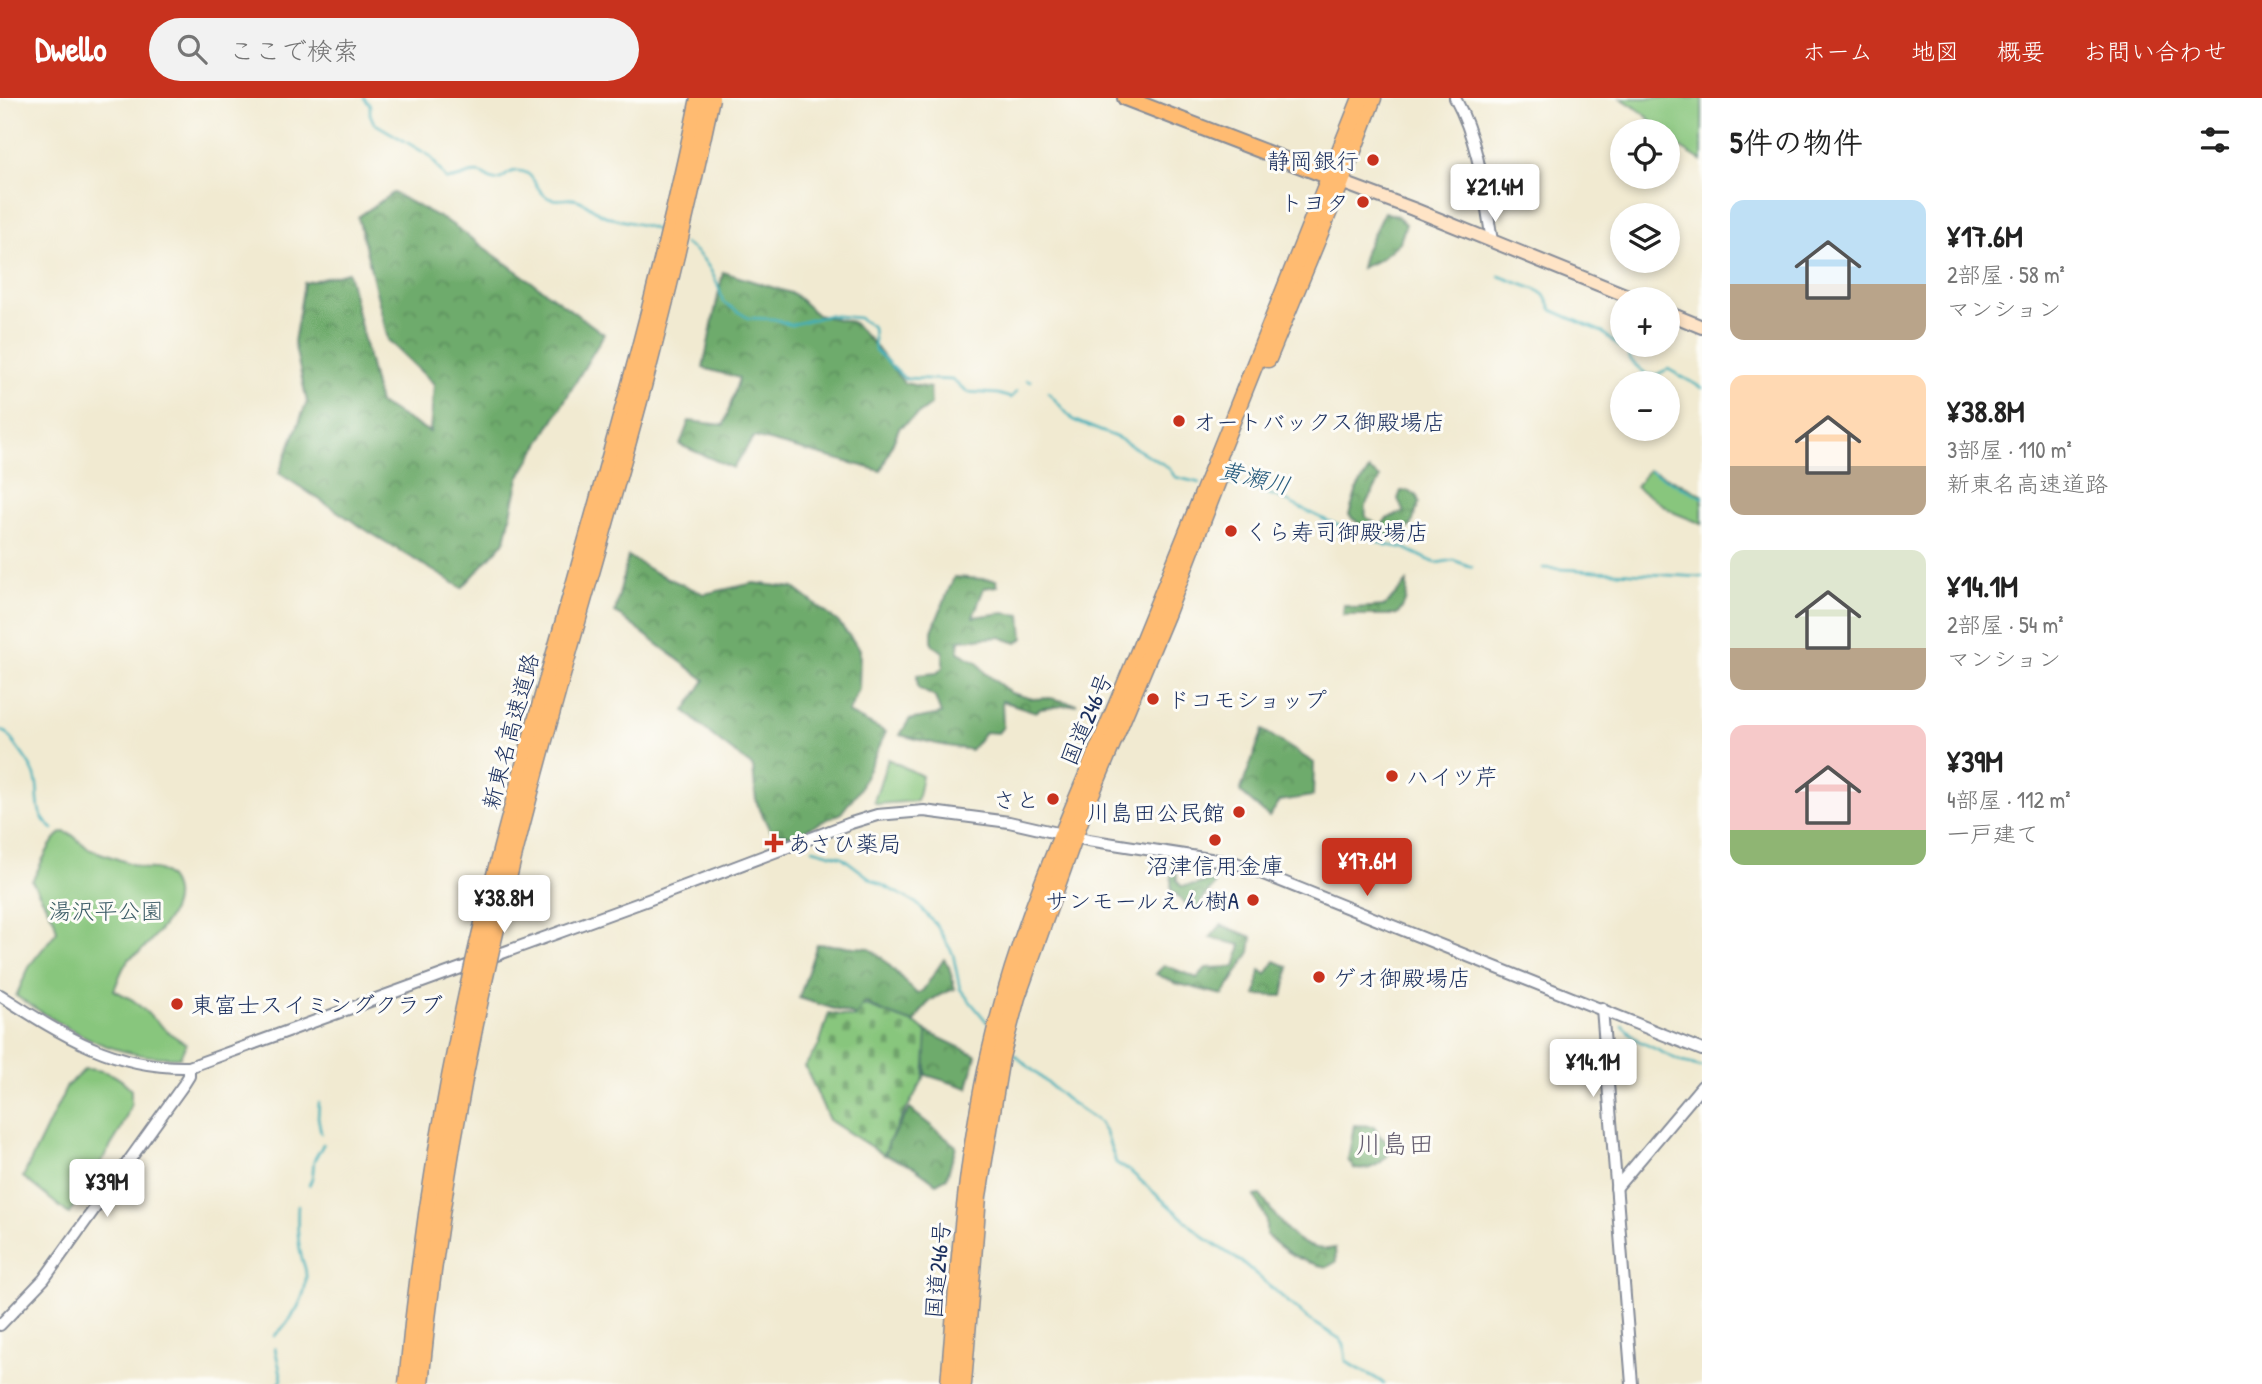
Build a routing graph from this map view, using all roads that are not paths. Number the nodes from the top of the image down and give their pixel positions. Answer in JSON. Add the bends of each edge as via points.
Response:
{"nodes":[{"id":1,"x":699,"y":98,"type":"edge"},
{"id":2,"x":711,"y":98,"type":"edge"},
{"id":3,"x":1125,"y":98,"type":"edge"},
{"id":4,"x":1361,"y":98,"type":"edge"},
{"id":5,"x":1373,"y":98,"type":"edge"},
{"id":6,"x":1455,"y":98,"type":"edge"},
{"id":7,"x":1335,"y":180,"type":"junction"},
{"id":8,"x":1492,"y":240,"type":"junction"},
{"id":9,"x":1610,"y":289,"type":"edge"},
{"id":10,"x":1680,"y":318,"type":"edge"},
{"id":11,"x":1702,"y":327,"type":"edge"},
{"id":12,"x":1069,"y":835,"type":"junction"},
{"id":13,"x":0,"y":995,"type":"edge"},
{"id":14,"x":1602,"y":1008,"type":"junction"},
{"id":15,"x":1702,"y":1050,"type":"edge"},
{"id":16,"x":189,"y":1067,"type":"junction"},
{"id":17,"x":1702,"y":1087,"type":"edge"},
{"id":18,"x":1616,"y":1188,"type":"junction"},
{"id":19,"x":0,"y":1325,"type":"edge"},
{"id":20,"x":407,"y":1384,"type":"edge"},
{"id":21,"x":420,"y":1384,"type":"edge"},
{"id":22,"x":949,"y":1384,"type":"edge"},
{"id":23,"x":963,"y":1384,"type":"edge"},
{"id":24,"x":1632,"y":1384,"type":"edge"}],
"edges":[{"from":1,"to":20,"type":"highway","name":"新東名高速道路","bridge":true,"via":[[665,250],[480,937],[437,1159]]},
{"from":2,"to":21,"type":"highway","name":"新東名高速道路","bridge":true,"via":[[651,358],[493,938],[452,1150]]},
{"from":3,"to":7,"type":"main road"},
{"from":4,"to":7,"type":"highway","name":"国道246号"},
{"from":5,"to":7,"type":"highway","name":"国道246号"},
{"from":6,"to":8,"type":"street","via":[[1483,180]]},
{"from":7,"to":8,"type":"main road"},
{"from":7,"to":12,"type":"highway","name":"国道246号"},
{"from":8,"to":9,"type":"main road"},
{"from":10,"to":11,"type":"main road"},
{"from":12,"to":14,"type":"street","via":[[1236,863]]},
{"from":12,"to":16,"type":"street","via":[[924,811],[877,815]]},
{"from":12,"to":22,"type":"highway","name":"国道246号","via":[[1018,953],[994,1033],[972,1152]]},
{"from":12,"to":23,"type":"highway","name":"国道246号","via":[[1001,1056],[978,1196]]},
{"from":13,"to":16,"type":"street","via":[[99,1052],[132,1062]]},
{"from":14,"to":15,"type":"street"},
{"from":14,"to":18,"type":"street"},
{"from":16,"to":19,"type":"street","via":[[189,1076],[59,1259]]},
{"from":17,"to":18,"type":"street"},
{"from":18,"to":24,"type":"street"}]}
